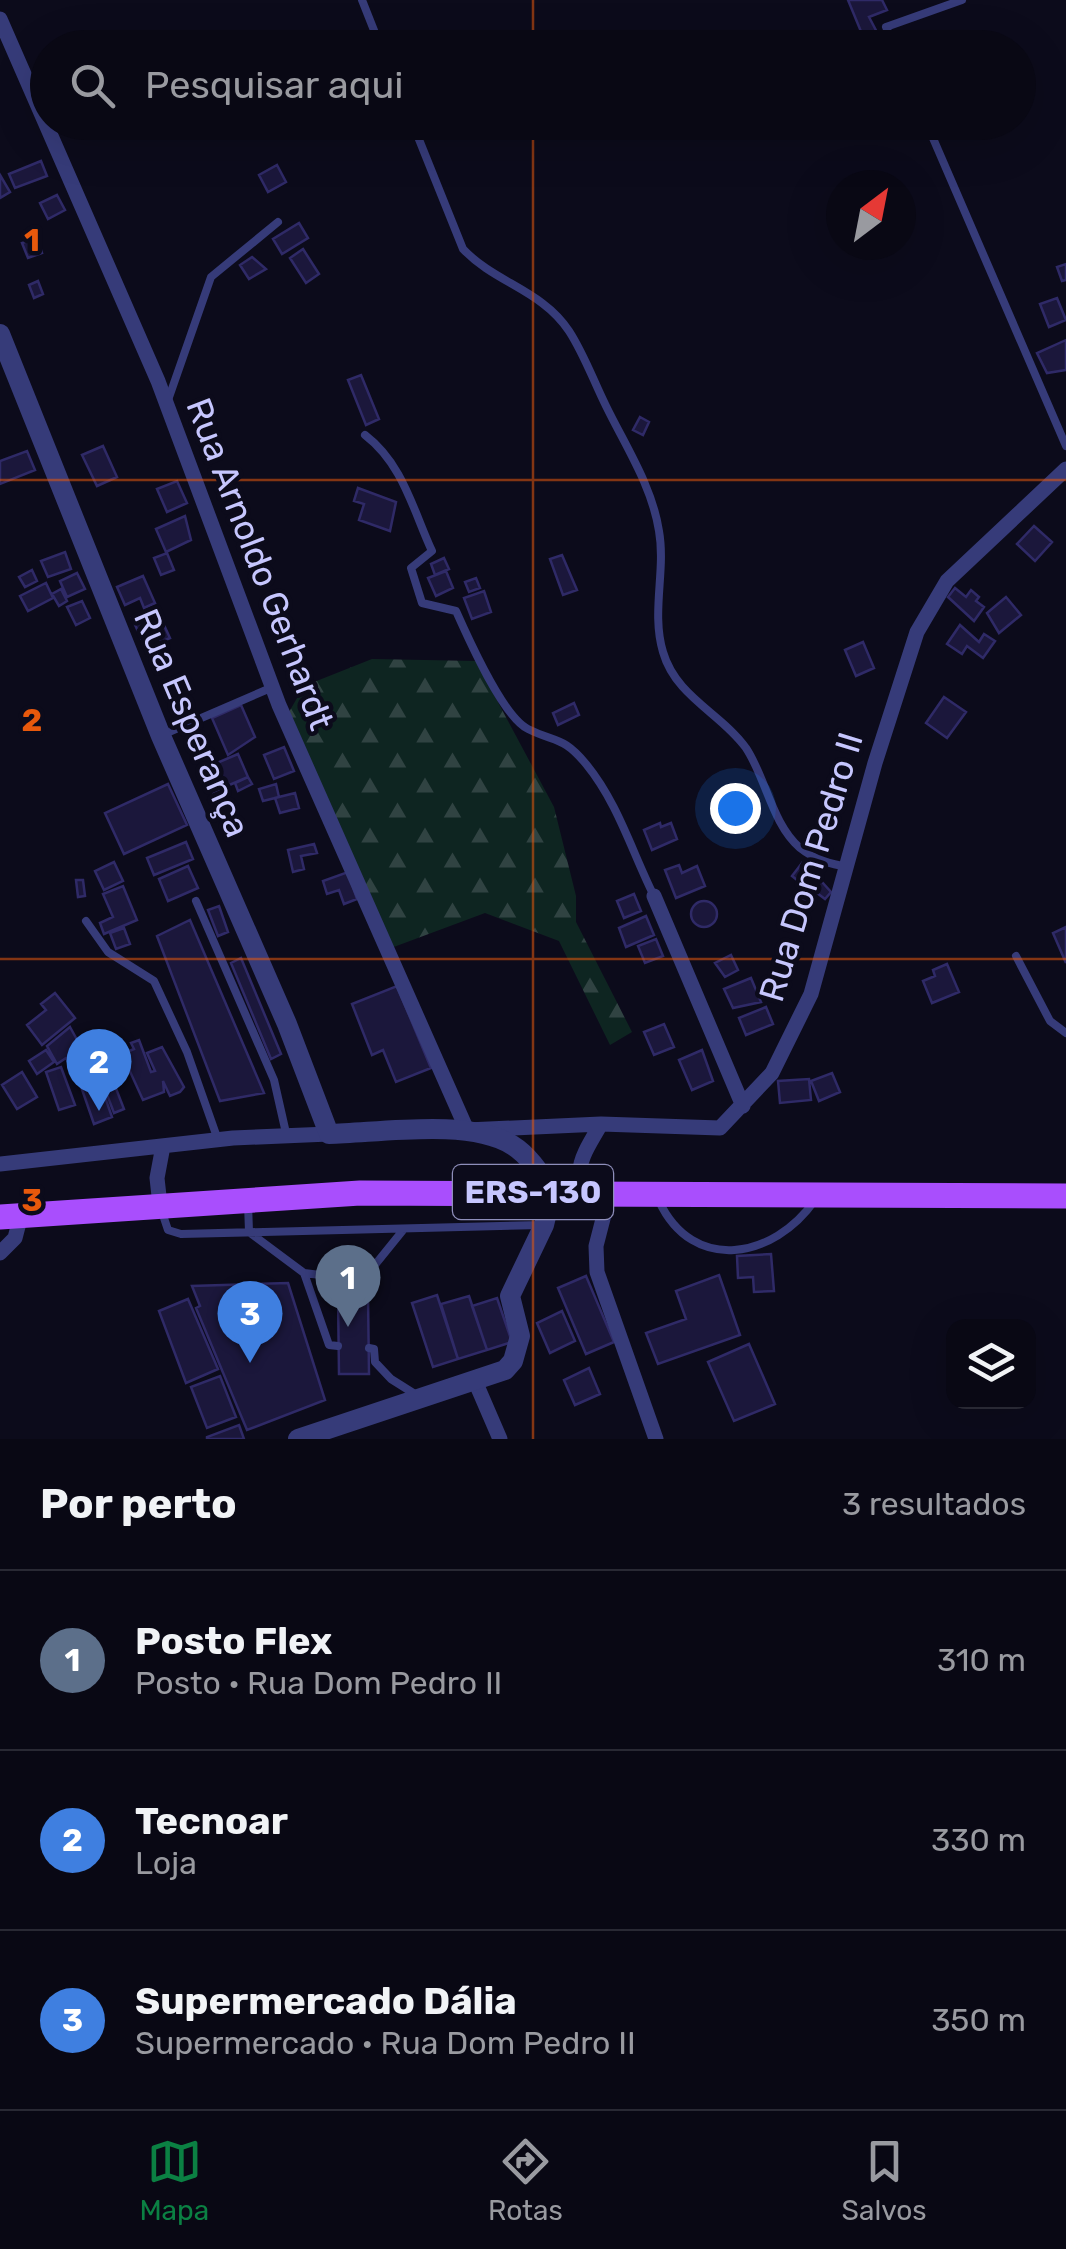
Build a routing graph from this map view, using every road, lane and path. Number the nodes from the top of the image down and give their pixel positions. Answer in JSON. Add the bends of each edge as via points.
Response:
{"nodes":[{"id":1,"x":362,"y":0,"type":"edge"},
{"id":2,"x":962,"y":0,"type":"edge"},
{"id":3,"x":0,"y":19,"type":"edge"},
{"id":4,"x":374,"y":30,"type":"edge"},
{"id":5,"x":887,"y":30,"type":"edge"},
{"id":6,"x":30,"y":88,"type":"edge"},
{"id":7,"x":53,"y":140,"type":"edge"},
{"id":8,"x":419,"y":140,"type":"edge"},
{"id":9,"x":934,"y":140,"type":"edge"},
{"id":10,"x":278,"y":222,"type":"dead end"},
{"id":11,"x":0,"y":334,"type":"edge"},
{"id":12,"x":166,"y":407,"type":"junction"},
{"id":13,"x":365,"y":435,"type":"dead end"},
{"id":14,"x":1066,"y":446,"type":"edge"},
{"id":15,"x":1066,"y":469,"type":"edge"},
{"id":16,"x":272,"y":688,"type":"junction"},
{"id":17,"x":160,"y":736,"type":"junction"},
{"id":18,"x":849,"y":867,"type":"junction"},
{"id":19,"x":654,"y":896,"type":"joint"},
{"id":20,"x":196,"y":901,"type":"dead end"},
{"id":21,"x":86,"y":921,"type":"dead end"},
{"id":22,"x":1016,"y":956,"type":"dead end"},
{"id":23,"x":1066,"y":1033,"type":"edge"},
{"id":24,"x":743,"y":1106,"type":"junction"},
{"id":25,"x":601,"y":1124,"type":"junction"},
{"id":26,"x":467,"y":1130,"type":"junction"},
{"id":27,"x":329,"y":1134,"type":"junction"},
{"id":28,"x":287,"y":1136,"type":"junction"},
{"id":29,"x":218,"y":1140,"type":"junction"},
{"id":30,"x":163,"y":1146,"type":"junction"},
{"id":31,"x":126,"y":1150,"type":"junction"},
{"id":32,"x":0,"y":1164,"type":"edge"},
{"id":33,"x":157,"y":1178,"type":"junction"},
{"id":34,"x":582,"y":1190,"type":"junction"},
{"id":35,"x":552,"y":1192,"type":"junction"},
{"id":36,"x":1066,"y":1196,"type":"edge"},
{"id":37,"x":657,"y":1197,"type":"junction"},
{"id":38,"x":817,"y":1198,"type":"junction"},
{"id":39,"x":248,"y":1199,"type":"junction"},
{"id":40,"x":160,"y":1205,"type":"junction"},
{"id":41,"x":11,"y":1216,"type":"edge"},
{"id":42,"x":544,"y":1226,"type":"junction"},
{"id":43,"x":405,"y":1228,"type":"junction"},
{"id":44,"x":250,"y":1232,"type":"junction"},
{"id":45,"x":0,"y":1252,"type":"edge"},
{"id":46,"x":304,"y":1273,"type":"junction"},
{"id":47,"x":338,"y":1346,"type":"dead end"},
{"id":48,"x":369,"y":1348,"type":"dead end"},
{"id":49,"x":475,"y":1381,"type":"junction"},
{"id":50,"x":422,"y":1398,"type":"junction"},
{"id":51,"x":330,"y":1435,"type":"edge"},
{"id":52,"x":298,"y":1439,"type":"edge"},
{"id":53,"x":500,"y":1439,"type":"edge"},
{"id":54,"x":656,"y":1439,"type":"edge"}],
"edges":[{"from":1,"to":4,"type":"lane"},
{"from":2,"to":5,"type":"lane"},
{"from":3,"to":6,"type":"street","name":"Rua Arnoldo Gerhardt"},
{"from":7,"to":12,"type":"street","name":"Rua Arnoldo Gerhardt"},
{"from":8,"to":18,"type":"lane","via":[[463,248],[550,306],[570,332],[651,494],[660,536],[663,654],[680,686],[748,751],[798,846],[825,863]]},
{"from":9,"to":14,"type":"lane"},
{"from":10,"to":12,"type":"lane","via":[[212,277]]},
{"from":11,"to":17,"type":"street","name":"Rua Esperança"},
{"from":12,"to":16,"type":"street","name":"Rua Arnoldo Gerhardt"},
{"from":13,"to":19,"type":"lane","via":[[388,458],[424,526],[432,551],[410,568],[422,603],[456,611],[509,711],[527,729],[570,746],[588,766]]},
{"from":15,"to":18,"type":"street","name":"Rua Dom Pedro II","via":[[947,581],[918,632]]},
{"from":16,"to":17,"type":"lane"},
{"from":16,"to":26,"type":"street","name":"Rua Arnoldo Gerhardt"},
{"from":17,"to":27,"type":"street","name":"Rua Esperança"},
{"from":18,"to":24,"type":"street","name":"Rua Dom Pedro II","via":[[800,1020],[772,1073]]},
{"from":19,"to":24,"type":"street"},
{"from":20,"to":28,"type":"lane","via":[[274,1080]]},
{"from":21,"to":29,"type":"lane","via":[[108,952],[154,981]]},
{"from":22,"to":23,"type":"lane","via":[[1050,1021]]},
{"from":24,"to":25,"type":"street","name":"Rua Dom Pedro II","via":[[720,1128]]},
{"from":25,"to":26,"type":"street","name":"Rua Dom Pedro II"},
{"from":25,"to":34,"type":"street","via":[[578,1162]]},
{"from":26,"to":27,"type":"street"},
{"from":26,"to":35,"type":"street","via":[[512,1144]]},
{"from":27,"to":28,"type":"street"},
{"from":28,"to":29,"type":"street"},
{"from":29,"to":30,"type":"street"},
{"from":30,"to":31,"type":"street"},
{"from":30,"to":33,"type":"street"},
{"from":31,"to":32,"type":"street"},
{"from":31,"to":33,"type":"street","via":[[146,1161]]},
{"from":33,"to":40,"type":"street"},
{"from":34,"to":35,"type":"main road","number":"ERS-130"},
{"from":34,"to":37,"type":"main road","number":"ERS-130"},
{"from":34,"to":54,"type":"street","via":[[604,1215],[597,1272]]},
{"from":35,"to":39,"type":"main road","number":"ERS-130"},
{"from":35,"to":42,"type":"street"},
{"from":36,"to":38,"type":"main road","number":"ERS-130"},
{"from":37,"to":38,"type":"main road","number":"ERS-130"},
{"from":37,"to":38,"type":"lane","via":[[669,1222],[690,1241],[717,1250],[745,1250],[777,1237]]},
{"from":39,"to":40,"type":"main road","number":"ERS-130"},
{"from":39,"to":44,"type":"lane"},
{"from":40,"to":41,"type":"main road","number":"ERS-130"},
{"from":40,"to":44,"type":"lane","via":[[168,1230],[181,1234]]},
{"from":41,"to":45,"type":"street","via":[[14,1238]]},
{"from":42,"to":43,"type":"lane"},
{"from":42,"to":49,"type":"street","via":[[510,1296],[520,1336],[513,1361]]},
{"from":43,"to":44,"type":"lane"},
{"from":43,"to":46,"type":"lane","via":[[370,1271]]},
{"from":44,"to":46,"type":"lane"},
{"from":46,"to":47,"type":"lane","via":[[329,1346]]},
{"from":48,"to":50,"type":"lane","via":[[391,1379]]},
{"from":49,"to":50,"type":"street"},
{"from":49,"to":53,"type":"street"},
{"from":50,"to":51,"type":"street"},
{"from":51,"to":52,"type":"street"}]}
